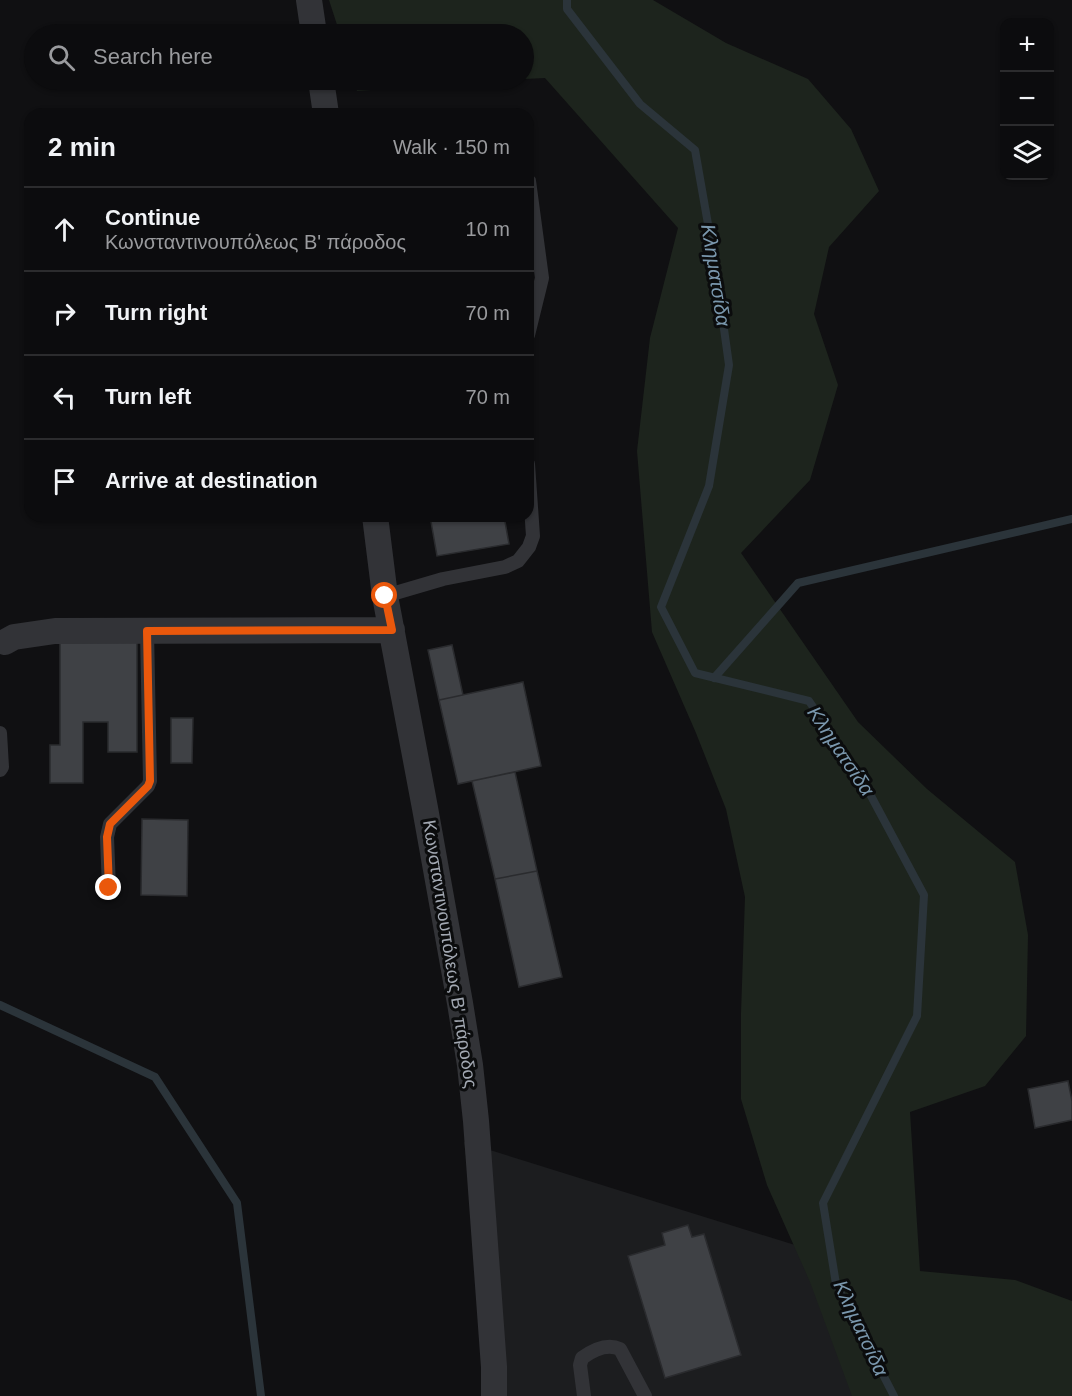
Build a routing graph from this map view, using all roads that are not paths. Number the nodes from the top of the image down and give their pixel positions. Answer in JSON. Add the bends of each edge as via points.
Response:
{"nodes":[{"id":1,"x":309,"y":0,"type":"edge"},
{"id":2,"x":313,"y":24,"type":"edge"},
{"id":3,"x":322,"y":90,"type":"edge"},
{"id":4,"x":325,"y":108,"type":"edge"},
{"id":5,"x":534,"y":222,"type":"edge"},
{"id":6,"x":534,"y":311,"type":"edge"},
{"id":7,"x":376,"y":522,"type":"edge"},
{"id":8,"x":532,"y":522,"type":"edge"},
{"id":9,"x":385,"y":596,"type":"junction"},
{"id":10,"x":392,"y":630,"type":"junction"},
{"id":11,"x":147,"y":631,"type":"junction"},
{"id":12,"x":3,"y":645,"type":"edge"},
{"id":13,"x":0,"y":733,"type":"edge"},
{"id":14,"x":0,"y":770,"type":"edge"},
{"id":15,"x":109,"y":888,"type":"dead end"},
{"id":16,"x":494,"y":1396,"type":"edge"},
{"id":17,"x":584,"y":1396,"type":"edge"},
{"id":18,"x":645,"y":1396,"type":"edge"}],
"edges":[{"from":1,"to":2,"type":"street"},
{"from":3,"to":4,"type":"street"},
{"from":5,"to":6,"type":"lane","via":[[542,278]]},
{"from":7,"to":9,"type":"street","name":"Κωνσταντινουπόλεως Β' πάροδος"},
{"from":8,"to":9,"type":"lane","via":[[533,536],[518,561]]},
{"from":9,"to":10,"type":"street","name":"Κωνσταντινουπόλεως Β' πάροδος"},
{"from":10,"to":11,"type":"street"},
{"from":10,"to":16,"type":"street","name":"Κωνσταντινουπόλεως Β' πάροδος","via":[[470,1065]]},
{"from":11,"to":12,"type":"street","via":[[55,631],[14,637]]},
{"from":11,"to":15,"type":"lane","via":[[150,781],[110,824]]},
{"from":13,"to":14,"type":"lane"},
{"from":17,"to":18,"type":"lane","via":[[582,1358],[614,1346],[620,1349]]}]}
